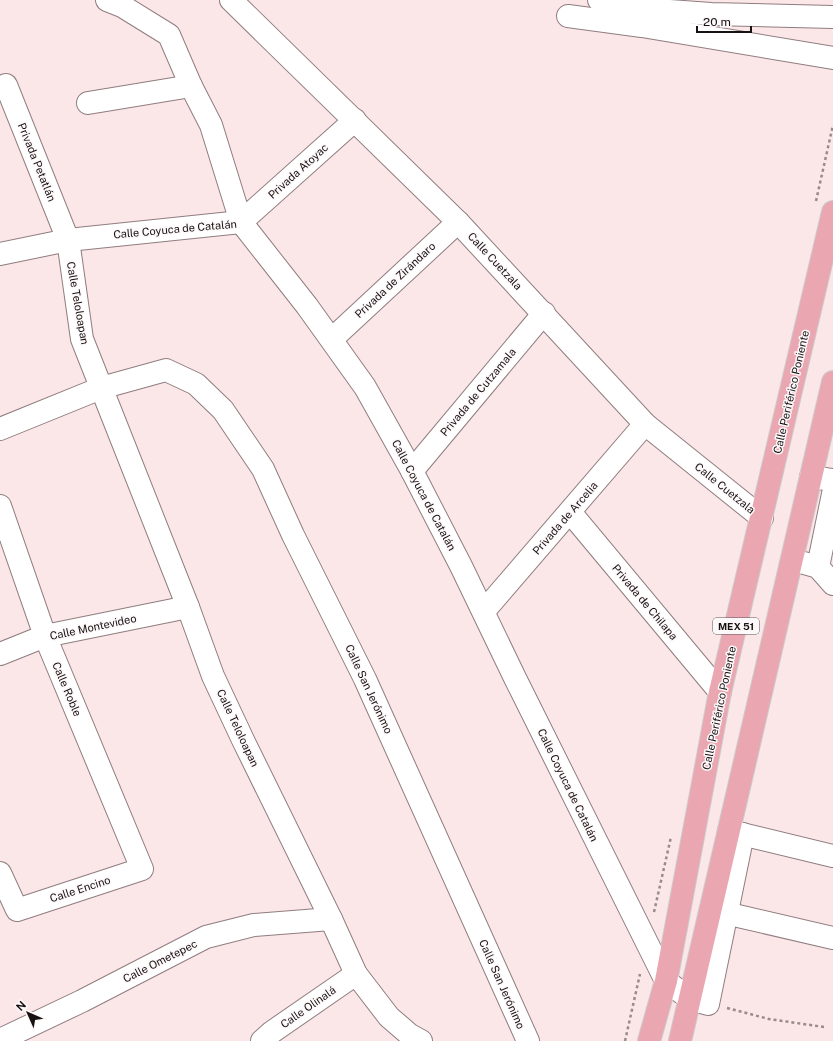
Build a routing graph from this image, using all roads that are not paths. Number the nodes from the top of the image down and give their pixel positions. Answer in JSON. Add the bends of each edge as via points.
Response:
{"nodes":[{"id":1,"x":106,"y":0,"type":"edge"},
{"id":2,"x":231,"y":0,"type":"edge"},
{"id":3,"x":599,"y":0,"type":"edge"},
{"id":4,"x":568,"y":16,"type":"dead end"},
{"id":5,"x":833,"y":17,"type":"edge"},
{"id":6,"x":833,"y":58,"type":"edge"},
{"id":7,"x":6,"y":85,"type":"dead end"},
{"id":8,"x":191,"y":86,"type":"junction"},
{"id":9,"x":88,"y":103,"type":"dead end"},
{"id":10,"x":355,"y":120,"type":"junction"},
{"id":11,"x":833,"y":212,"type":"edge"},
{"id":12,"x":241,"y":222,"type":"junction"},
{"id":13,"x":458,"y":222,"type":"junction"},
{"id":14,"x":68,"y":240,"type":"junction"},
{"id":15,"x":0,"y":254,"type":"edge"},
{"id":16,"x":544,"y":313,"type":"junction"},
{"id":17,"x":332,"y":339,"type":"junction"},
{"id":18,"x":833,"y":382,"type":"edge"},
{"id":19,"x":101,"y":388,"type":"junction"},
{"id":20,"x":645,"y":424,"type":"junction"},
{"id":21,"x":0,"y":429,"type":"edge"},
{"id":22,"x":412,"y":471,"type":"junction"},
{"id":23,"x":811,"y":477,"type":"junction"},
{"id":24,"x":833,"y":480,"type":"edge"},
{"id":25,"x":833,"y":494,"type":"edge"},
{"id":26,"x":0,"y":506,"type":"edge"},
{"id":27,"x":570,"y":512,"type":"junction"},
{"id":28,"x":762,"y":518,"type":"junction"},
{"id":29,"x":793,"y":559,"type":"junction"},
{"id":30,"x":818,"y":567,"type":"junction"},
{"id":31,"x":833,"y":584,"type":"edge"},
{"id":32,"x":188,"y":607,"type":"junction"},
{"id":33,"x":484,"y":611,"type":"junction"},
{"id":34,"x":45,"y":636,"type":"junction"},
{"id":35,"x":0,"y":654,"type":"edge"},
{"id":36,"x":720,"y":692,"type":"junction"},
{"id":37,"x":736,"y":832,"type":"junction"},
{"id":38,"x":833,"y":856,"type":"edge"},
{"id":39,"x":142,"y":868,"type":"joint"},
{"id":40,"x":0,"y":873,"type":"edge"},
{"id":41,"x":719,"y":912,"type":"junction"},
{"id":42,"x":331,"y":919,"type":"junction"},
{"id":43,"x":833,"y":938,"type":"edge"},
{"id":44,"x":356,"y":974,"type":"junction"},
{"id":45,"x":666,"y":981,"type":"junction"},
{"id":46,"x":699,"y":1001,"type":"junction"},
{"id":47,"x":0,"y":1040,"type":"edge"},
{"id":48,"x":262,"y":1041,"type":"edge"},
{"id":49,"x":421,"y":1041,"type":"edge"},
{"id":50,"x":528,"y":1041,"type":"edge"},
{"id":51,"x":649,"y":1041,"type":"edge"},
{"id":52,"x":680,"y":1041,"type":"edge"}],
"edges":[{"from":1,"to":8,"type":"street","via":[[122,6],[168,35]]},
{"from":2,"to":10,"type":"street","name":"Calle Cuetzala"},
{"from":3,"to":5,"type":"street","via":[[642,9],[711,14]]},
{"from":4,"to":6,"type":"street"},
{"from":7,"to":14,"type":"street","name":"Privada Petatlán"},
{"from":8,"to":9,"type":"street"},
{"from":8,"to":12,"type":"street","via":[[211,125]]},
{"from":10,"to":12,"type":"street","name":"Privada Atoyac"},
{"from":10,"to":13,"type":"street","name":"Calle Cuetzala"},
{"from":11,"to":28,"type":"main road","name":"Calle Periférico Poniente","number":"MEX 51"},
{"from":12,"to":14,"type":"street","name":"Calle Coyuca de Catalán"},
{"from":12,"to":17,"type":"street","name":"Calle Coyuca de Catalán"},
{"from":13,"to":16,"type":"street","name":"Calle Cuetzala"},
{"from":13,"to":17,"type":"street","name":"Privada de Zirándaro"},
{"from":14,"to":15,"type":"street","name":"Calle Coyuca de Catalán"},
{"from":14,"to":19,"type":"street","name":"Calle Teloloapan","via":[[82,339]]},
{"from":16,"to":20,"type":"street","name":"Calle Cuetzala"},
{"from":16,"to":22,"type":"street","name":"Privada de Cutzamala"},
{"from":17,"to":22,"type":"street","name":"Calle Coyuca de Catalán","via":[[365,387]]},
{"from":18,"to":23,"type":"main road","number":"MEX 51"},
{"from":19,"to":21,"type":"street"},
{"from":19,"to":32,"type":"street","name":"Calle Teloloapan"},
{"from":19,"to":50,"type":"street","name":"Calle San Jerónimo","via":[[166,370],[196,384],[223,410],[263,469],[365,679]]},
{"from":20,"to":27,"type":"street","name":"Privada de Arcelia"},
{"from":20,"to":28,"type":"street","name":"Calle Cuetzala"},
{"from":22,"to":33,"type":"street","name":"Calle Coyuca de Catalán"},
{"from":23,"to":24,"type":"street"},
{"from":23,"to":29,"type":"main road","number":"MEX 51"},
{"from":25,"to":30,"type":"street"},
{"from":26,"to":34,"type":"street","name":"Calle Roble"},
{"from":27,"to":33,"type":"street","name":"Privada de Arcelia"},
{"from":27,"to":36,"type":"street","name":"Privada de Chilapa"},
{"from":28,"to":36,"type":"main road","name":"Calle Periférico Poniente","number":"MEX 51"},
{"from":29,"to":30,"type":"street"},
{"from":29,"to":37,"type":"main road","number":"MEX 51"},
{"from":30,"to":31,"type":"street"},
{"from":32,"to":34,"type":"street","name":"Calle Montevideo"},
{"from":32,"to":42,"type":"street","name":"Calle Teloloapan","via":[[214,676]]},
{"from":33,"to":45,"type":"street","name":"Calle Coyuca de Catalán"},
{"from":34,"to":35,"type":"street","name":"Calle Montevideo"},
{"from":34,"to":39,"type":"street","name":"Calle Roble"},
{"from":36,"to":45,"type":"main road","name":"Calle Periférico Poniente","number":"MEX 51"},
{"from":37,"to":38,"type":"street"},
{"from":37,"to":41,"type":"main road","number":"MEX 51"},
{"from":39,"to":40,"type":"street","name":"Calle Encino","via":[[17,910]]},
{"from":41,"to":43,"type":"street"},
{"from":41,"to":46,"type":"main road","number":"MEX 51"},
{"from":42,"to":44,"type":"street","name":"Calle Teloloapan"},
{"from":42,"to":47,"type":"street","name":"Calle Ometepec","via":[[254,925],[206,937]]},
{"from":44,"to":48,"type":"street","name":"Calle Olinalá"},
{"from":44,"to":49,"type":"street","name":"Calle Teloloapan","via":[[389,1017]]},
{"from":45,"to":46,"type":"street","name":"Calle Coyuca de Catalán"},
{"from":45,"to":51,"type":"main road","name":"Calle Periférico Poniente","number":"MEX 51"},
{"from":46,"to":52,"type":"main road","number":"MEX 51"}]}
